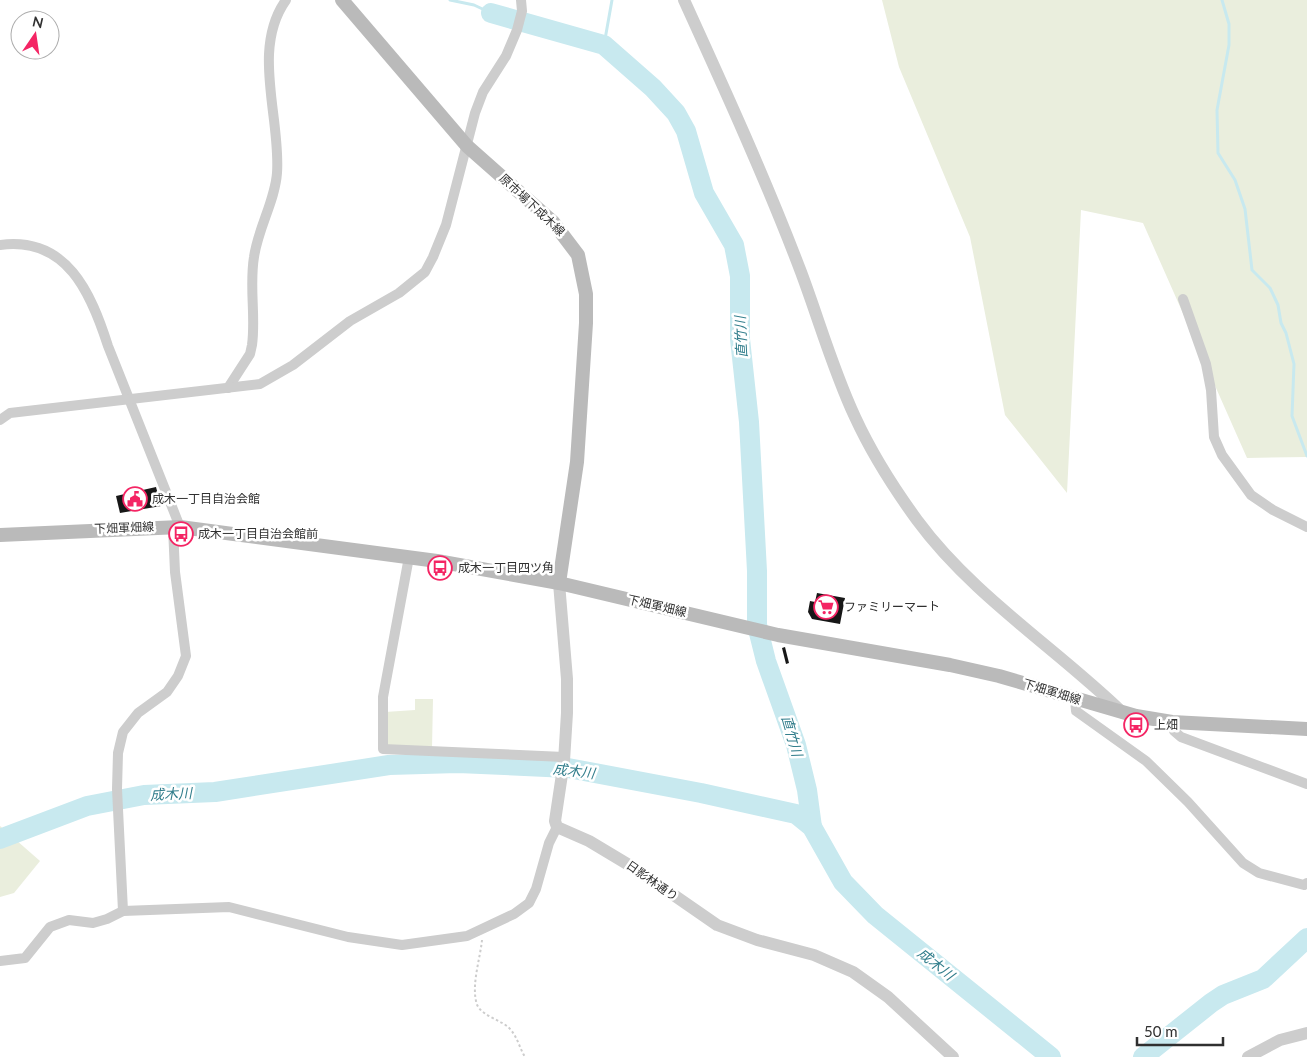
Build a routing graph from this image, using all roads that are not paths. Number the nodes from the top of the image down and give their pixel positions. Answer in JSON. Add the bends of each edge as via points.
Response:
{"nodes":[{"id":1,"x":286,"y":0,"type":"edge"},
{"id":2,"x":342,"y":0,"type":"edge"},
{"id":3,"x":521,"y":0,"type":"edge"},
{"id":4,"x":684,"y":0,"type":"edge"},
{"id":5,"x":466,"y":146,"type":"junction"},
{"id":6,"x":0,"y":245,"type":"edge"},
{"id":7,"x":1182,"y":299,"type":"dead end"},
{"id":8,"x":228,"y":388,"type":"junction"},
{"id":9,"x":129,"y":399,"type":"junction"},
{"id":10,"x":0,"y":420,"type":"edge"},
{"id":11,"x":176,"y":527,"type":"junction"},
{"id":12,"x":1307,"y":527,"type":"edge"},
{"id":13,"x":0,"y":536,"type":"edge"},
{"id":14,"x":409,"y":557,"type":"junction"},
{"id":15,"x":559,"y":583,"type":"junction"},
{"id":16,"x":1076,"y":699,"type":"junction"},
{"id":17,"x":1123,"y":713,"type":"junction"},
{"id":18,"x":1172,"y":722,"type":"junction"},
{"id":19,"x":1307,"y":729,"type":"edge"},
{"id":20,"x":564,"y":759,"type":"junction"},
{"id":21,"x":1307,"y":784,"type":"edge"},
{"id":22,"x":557,"y":827,"type":"junction"},
{"id":23,"x":1307,"y":883,"type":"edge"},
{"id":24,"x":123,"y":911,"type":"junction"},
{"id":25,"x":0,"y":961,"type":"edge"},
{"id":26,"x":1307,"y":1033,"type":"edge"},
{"id":27,"x":953,"y":1057,"type":"edge"},
{"id":28,"x":1248,"y":1057,"type":"edge"}],
"edges":[{"from":1,"to":8,"type":"street","via":[[274,29],[269,60],[278,170],[254,255],[252,345],[250,354]]},
{"from":2,"to":5,"type":"main road","name":"原市場下成木線"},
{"from":3,"to":5,"type":"street","via":[[517,30],[506,56],[483,92]]},
{"from":4,"to":17,"type":"street","via":[[739,121],[801,271],[848,399],[889,481],[926,532],[964,573]]},
{"from":5,"to":8,"type":"street","via":[[443,233],[433,257],[416,281],[350,321],[293,365],[260,384]]},
{"from":5,"to":15,"type":"main road","name":"原市場下成木線","via":[[562,232],[578,255],[583,272],[586,322],[577,462]]},
{"from":6,"to":9,"type":"street","via":[[17,243],[36,247],[79,278],[98,315]]},
{"from":7,"to":12,"type":"street","via":[[1206,364],[1214,437],[1222,455],[1250,495]]},
{"from":8,"to":9,"type":"street"},
{"from":9,"to":10,"type":"street","via":[[10,413]]},
{"from":9,"to":11,"type":"street"},
{"from":11,"to":13,"type":"main road","name":"下畑軍畑線"},
{"from":11,"to":14,"type":"main road","name":"下畑軍畑線"},
{"from":11,"to":24,"type":"street","via":[[175,572],[186,656],[167,692],[138,713],[122,732],[117,789]]},
{"from":14,"to":15,"type":"main road","name":"下畑軍畑線"},
{"from":14,"to":20,"type":"street","via":[[383,697],[383,749]]},
{"from":15,"to":16,"type":"main road","name":"下畑軍畑線","via":[[778,635],[1000,676]]},
{"from":15,"to":20,"type":"street","via":[[567,679]]},
{"from":16,"to":17,"type":"main road","name":"下畑軍畑線"},
{"from":16,"to":23,"type":"street","via":[[1076,711],[1146,761],[1244,863],[1259,873],[1304,885]]},
{"from":17,"to":18,"type":"main road","name":"下畑軍畑線"},
{"from":18,"to":19,"type":"main road","name":"下畑軍畑線"},
{"from":18,"to":21,"type":"street","via":[[1174,731],[1181,737]]},
{"from":20,"to":22,"type":"street","via":[[555,821]]},
{"from":22,"to":24,"type":"street","via":[[529,903],[514,914],[467,936],[402,945],[348,937],[229,907]]},
{"from":22,"to":27,"type":"street","name":"日影林通り","via":[[588,840],[639,870],[716,925],[814,955],[853,972],[888,997]]},
{"from":24,"to":25,"type":"street","via":[[100,921],[68,920],[50,927],[25,958]]},
{"from":26,"to":28,"type":"street","via":[[1280,1040]]}]}
